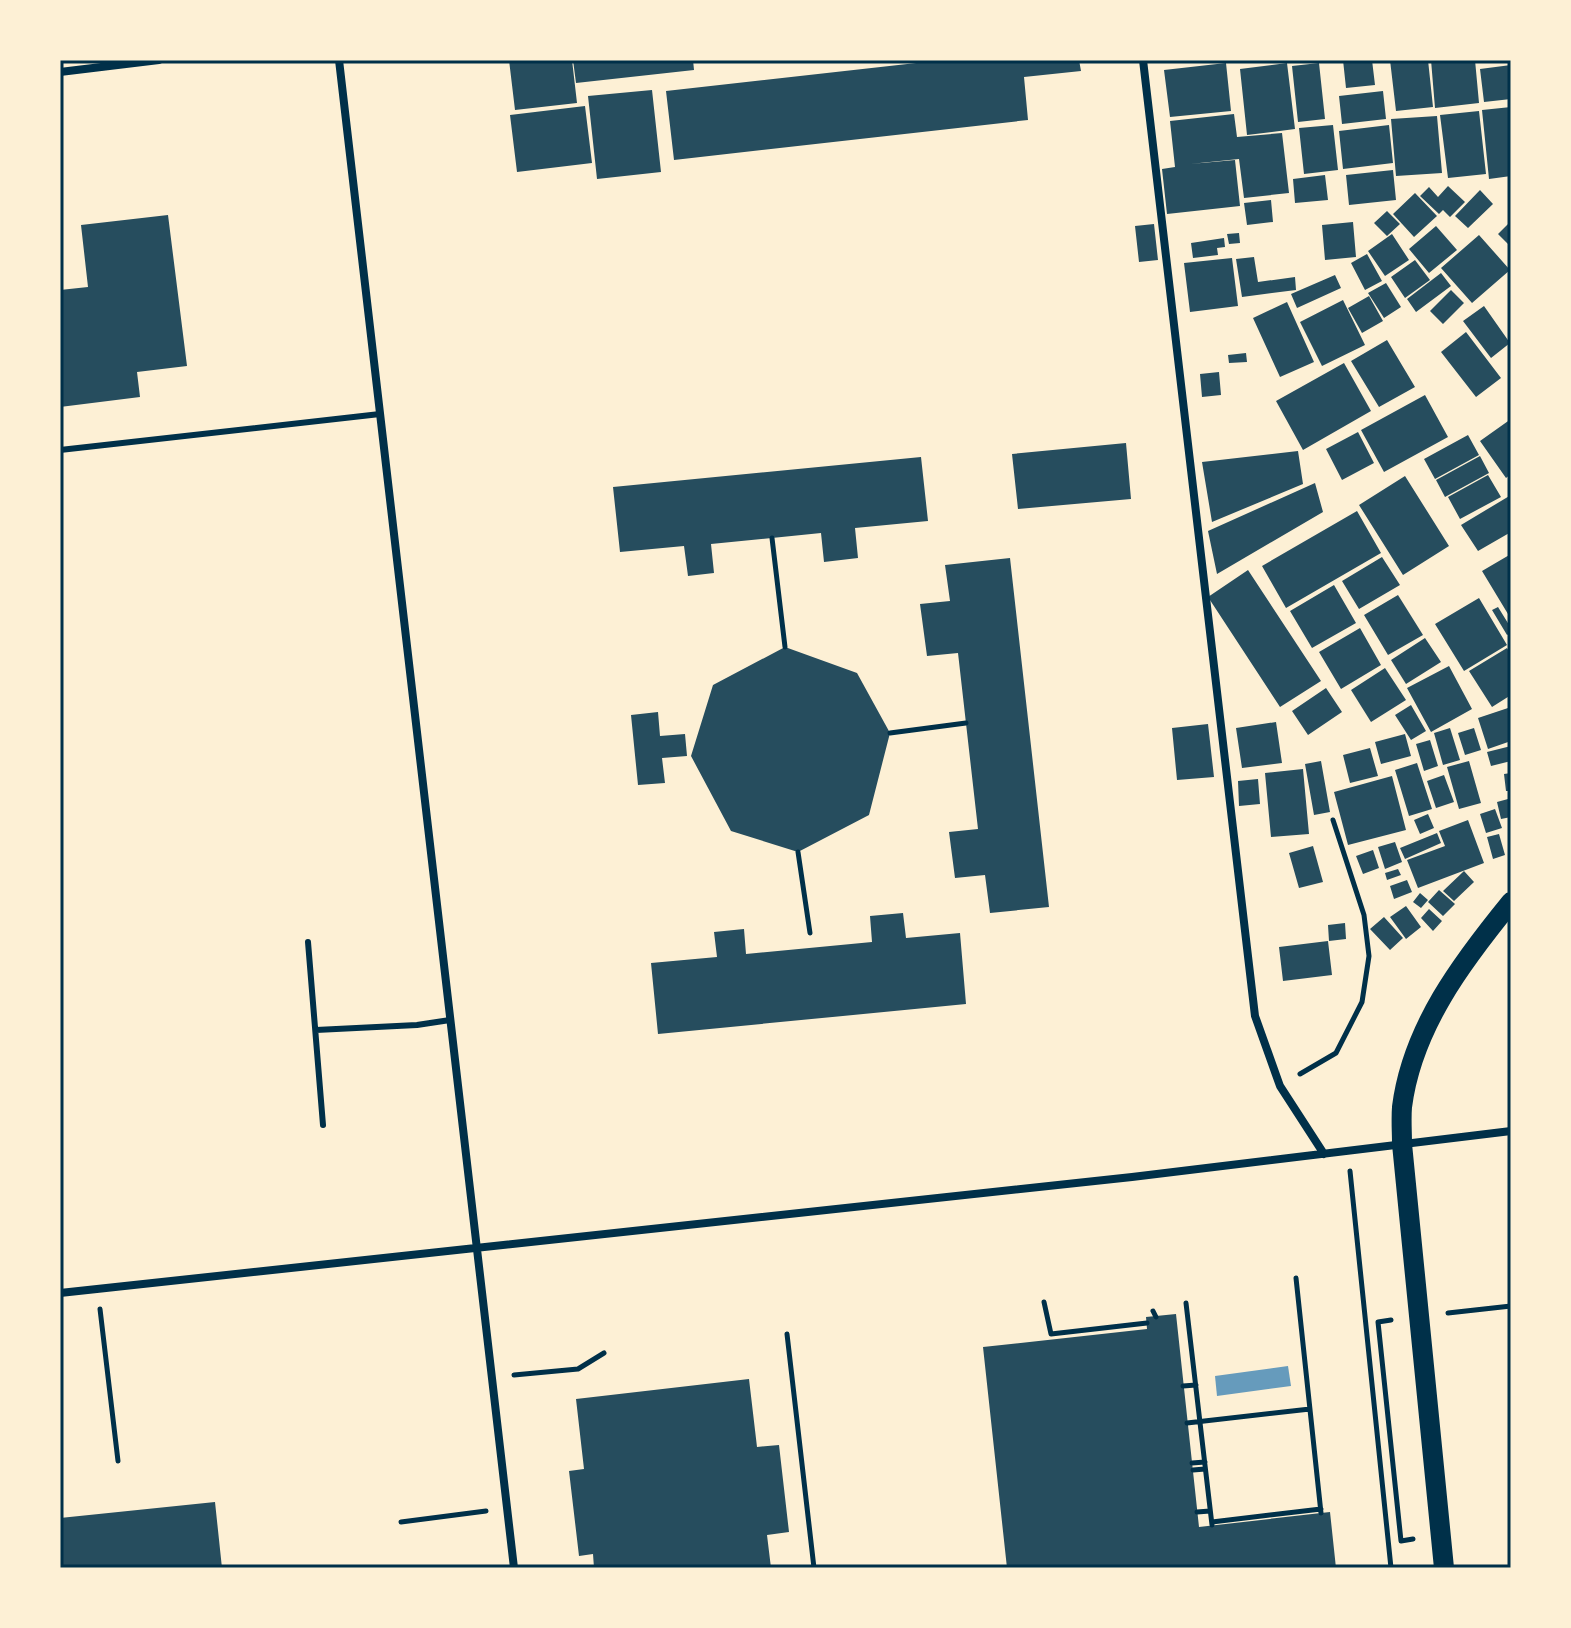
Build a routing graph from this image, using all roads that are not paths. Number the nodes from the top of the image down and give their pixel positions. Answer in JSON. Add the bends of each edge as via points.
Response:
{"nodes":[{"id":1,"x":159,"y":60,"type":"edge"},
{"id":2,"x":339,"y":60,"type":"edge"},
{"id":3,"x":1143,"y":60,"type":"edge"},
{"id":4,"x":60,"y":72,"type":"edge"},
{"id":5,"x":380,"y":414,"type":"junction"},
{"id":6,"x":60,"y":450,"type":"edge"},
{"id":7,"x":1511,"y":902,"type":"edge"},
{"id":8,"x":308,"y":942,"type":"dead end"},
{"id":9,"x":450,"y":1020,"type":"junction"},
{"id":10,"x":316,"y":1030,"type":"junction"},
{"id":11,"x":323,"y":1125,"type":"dead end"},
{"id":12,"x":1511,"y":1131,"type":"edge"},
{"id":13,"x":1402,"y":1144,"type":"junction"},
{"id":14,"x":1324,"y":1154,"type":"junction"},
{"id":15,"x":477,"y":1247,"type":"junction"},
{"id":16,"x":60,"y":1293,"type":"edge"},
{"id":17,"x":514,"y":1568,"type":"edge"},
{"id":18,"x":1444,"y":1568,"type":"edge"}],
"edges":[{"from":1,"to":4,"type":"street"},
{"from":2,"to":5,"type":"street"},
{"from":3,"to":14,"type":"street","via":[[1255,1016],[1280,1086]]},
{"from":5,"to":6,"type":"lane"},
{"from":5,"to":9,"type":"street"},
{"from":7,"to":13,"type":"main road","via":[[1435,1008],[1409,1078]]},
{"from":8,"to":10,"type":"lane"},
{"from":9,"to":10,"type":"lane"},
{"from":9,"to":15,"type":"street"},
{"from":10,"to":11,"type":"lane"},
{"from":12,"to":13,"type":"street"},
{"from":13,"to":14,"type":"street"},
{"from":13,"to":18,"type":"main road"},
{"from":14,"to":15,"type":"street"},
{"from":15,"to":16,"type":"street"},
{"from":15,"to":17,"type":"street"}]}
